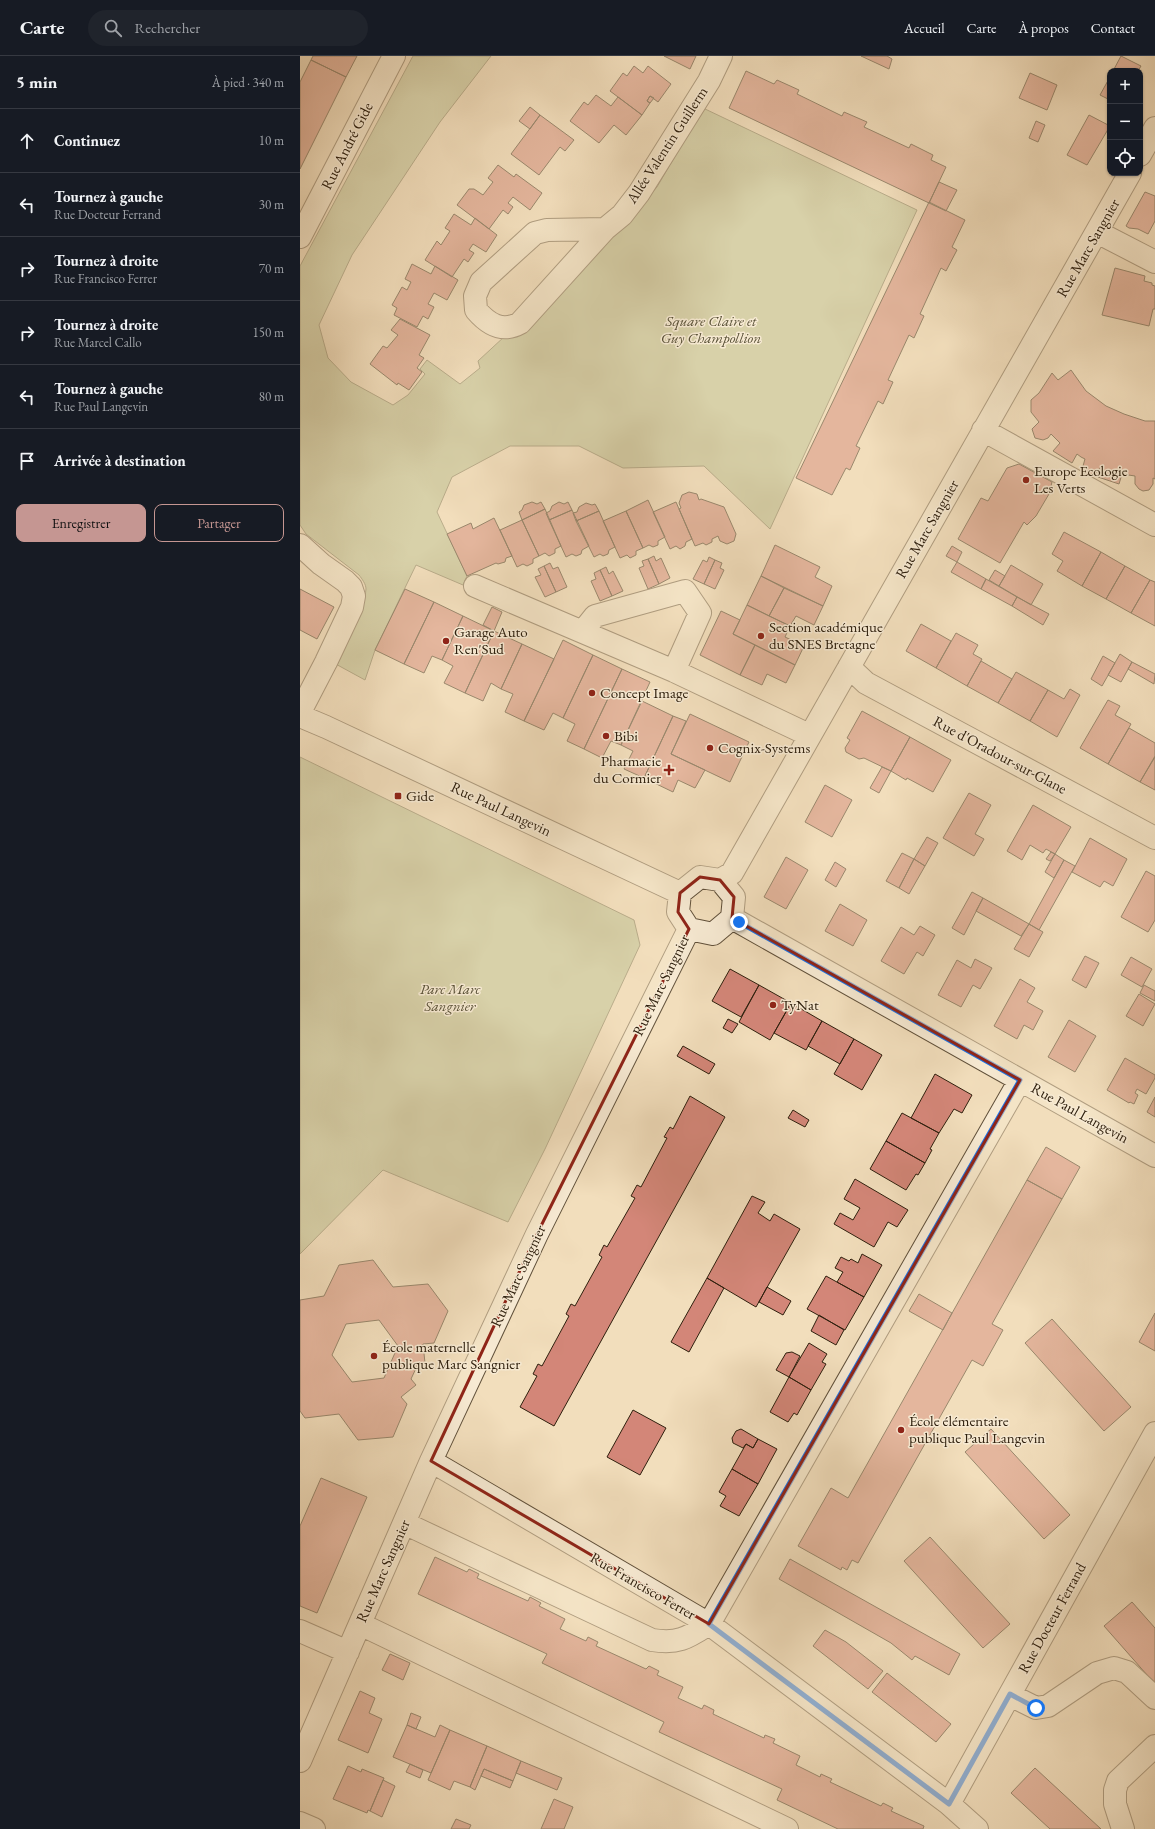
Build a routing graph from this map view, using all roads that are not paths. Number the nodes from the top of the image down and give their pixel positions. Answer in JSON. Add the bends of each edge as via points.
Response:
{"nodes":[{"id":1,"x":394,"y":56,"type":"edge"},
{"id":2,"x":721,"y":56,"type":"edge"},
{"id":3,"x":1155,"y":128,"type":"edge"},
{"id":4,"x":1143,"y":150,"type":"edge"},
{"id":5,"x":1128,"y":176,"type":"edge"},
{"id":6,"x":606,"y":229,"type":"junction"},
{"id":7,"x":1096,"y":232,"type":"junction"},
{"id":8,"x":300,"y":237,"type":"edge"},
{"id":9,"x":1155,"y":262,"type":"edge"},
{"id":10,"x":983,"y":430,"type":"junction"},
{"id":11,"x":1155,"y":525,"type":"edge"},
{"id":12,"x":300,"y":545,"type":"edge"},
{"id":13,"x":475,"y":586,"type":"dead end"},
{"id":14,"x":583,"y":631,"type":"junction"},
{"id":15,"x":849,"y":667,"type":"junction"},
{"id":16,"x":674,"y":671,"type":"junction"},
{"id":17,"x":300,"y":712,"type":"edge"},
{"id":18,"x":300,"y":716,"type":"edge"},
{"id":19,"x":809,"y":735,"type":"junction"},
{"id":20,"x":1155,"y":838,"type":"edge"},
{"id":21,"x":720,"y":880,"type":"junction"},
{"id":22,"x":680,"y":893,"type":"junction"},
{"id":23,"x":732,"y":918,"type":"junction"},
{"id":24,"x":689,"y":929,"type":"junction"},
{"id":25,"x":1020,"y":1080,"type":"junction"},
{"id":26,"x":1155,"y":1156,"type":"edge"},
{"id":27,"x":1155,"y":1433,"type":"edge"},
{"id":28,"x":431,"y":1461,"type":"junction"},
{"id":29,"x":404,"y":1523,"type":"junction"},
{"id":30,"x":360,"y":1624,"type":"junction"},
{"id":31,"x":709,"y":1624,"type":"junction"},
{"id":32,"x":300,"y":1631,"type":"edge"},
{"id":33,"x":348,"y":1652,"type":"junction"},
{"id":34,"x":1010,"y":1694,"type":"junction"},
{"id":35,"x":1155,"y":1698,"type":"edge"},
{"id":36,"x":1155,"y":1746,"type":"edge"},
{"id":37,"x":300,"y":1761,"type":"edge"},
{"id":38,"x":949,"y":1804,"type":"junction"},
{"id":39,"x":300,"y":1822,"type":"edge"},
{"id":40,"x":314,"y":1829,"type":"edge"},
{"id":41,"x":787,"y":1829,"type":"edge"},
{"id":42,"x":977,"y":1829,"type":"edge"},
{"id":43,"x":1123,"y":1829,"type":"edge"}],
"edges":[{"from":1,"to":8,"type":"street","name":"Rue André Gide"},
{"from":2,"to":6,"type":"street","name":"Allée Valentin Guillerm","via":[[709,81],[639,193],[622,215]]},
{"from":3,"to":4,"type":"street"},
{"from":5,"to":7,"type":"street","name":"Rue Marc Sangnier"},
{"from":6,"to":6,"type":"street","name":"Allée Valentin Guillerm","via":[[547,230],[535,233],[481,282],[476,296],[476,310],[489,323],[499,327],[511,328],[520,323]]},
{"from":7,"to":9,"type":"street"},
{"from":7,"to":10,"type":"street","name":"Rue Marc Sangnier"},
{"from":10,"to":11,"type":"street"},
{"from":10,"to":15,"type":"street","name":"Rue Marc Sangnier"},
{"from":12,"to":17,"type":"street","via":[[345,581],[351,587],[354,596],[352,607]]},
{"from":13,"to":14,"type":"street"},
{"from":14,"to":16,"type":"street"},
{"from":14,"to":16,"type":"street","via":[[595,616],[685,591],[700,613]]},
{"from":15,"to":19,"type":"street","name":"Rue Marc Sangnier"},
{"from":15,"to":20,"type":"street","name":"Rue d'Oradour-sur-Glane","via":[[866,683]]},
{"from":16,"to":19,"type":"street"},
{"from":18,"to":22,"type":"street","name":"Rue Paul Langevin"},
{"from":19,"to":21,"type":"street","name":"Rue Marc Sangnier","via":[[732,873]]},
{"from":21,"to":22,"type":"street","via":[[700,877]]},
{"from":21,"to":23,"type":"street","via":[[734,897]]},
{"from":22,"to":24,"type":"street","via":[[678,912]]},
{"from":23,"to":24,"type":"street","via":[[713,934]]},
{"from":23,"to":25,"type":"street","name":"Rue Paul Langevin"},
{"from":24,"to":28,"type":"street","name":"Rue Marc Sangnier","via":[[537,1234]]},
{"from":25,"to":26,"type":"street","name":"Rue Paul Langevin"},
{"from":25,"to":31,"type":"street"},
{"from":27,"to":34,"type":"street","name":"Rue Docteur Ferrand"},
{"from":28,"to":29,"type":"street","name":"Rue Marc Sangnier"},
{"from":28,"to":31,"type":"street","name":"Rue Francisco Ferrer"},
{"from":29,"to":30,"type":"street","name":"Rue Marc Sangnier"},
{"from":29,"to":31,"type":"street","via":[[652,1640],[669,1642],[687,1638]]},
{"from":30,"to":33,"type":"street","name":"Rue Marc Sangnier"},
{"from":30,"to":41,"type":"street"},
{"from":31,"to":38,"type":"street","name":"Rue Francisco Ferrer"},
{"from":32,"to":33,"type":"street"},
{"from":33,"to":37,"type":"street","name":"Rue Marc Sangnier"},
{"from":34,"to":35,"type":"street","via":[[1036,1708],[1048,1706],[1097,1673],[1114,1668],[1127,1672]]},
{"from":34,"to":38,"type":"street","name":"Rue Docteur Ferrand"},
{"from":36,"to":43,"type":"street","via":[[1118,1781],[1115,1804]]},
{"from":38,"to":42,"type":"street","name":"Rue Francisco Ferrer"},
{"from":39,"to":40,"type":"street"}]}
